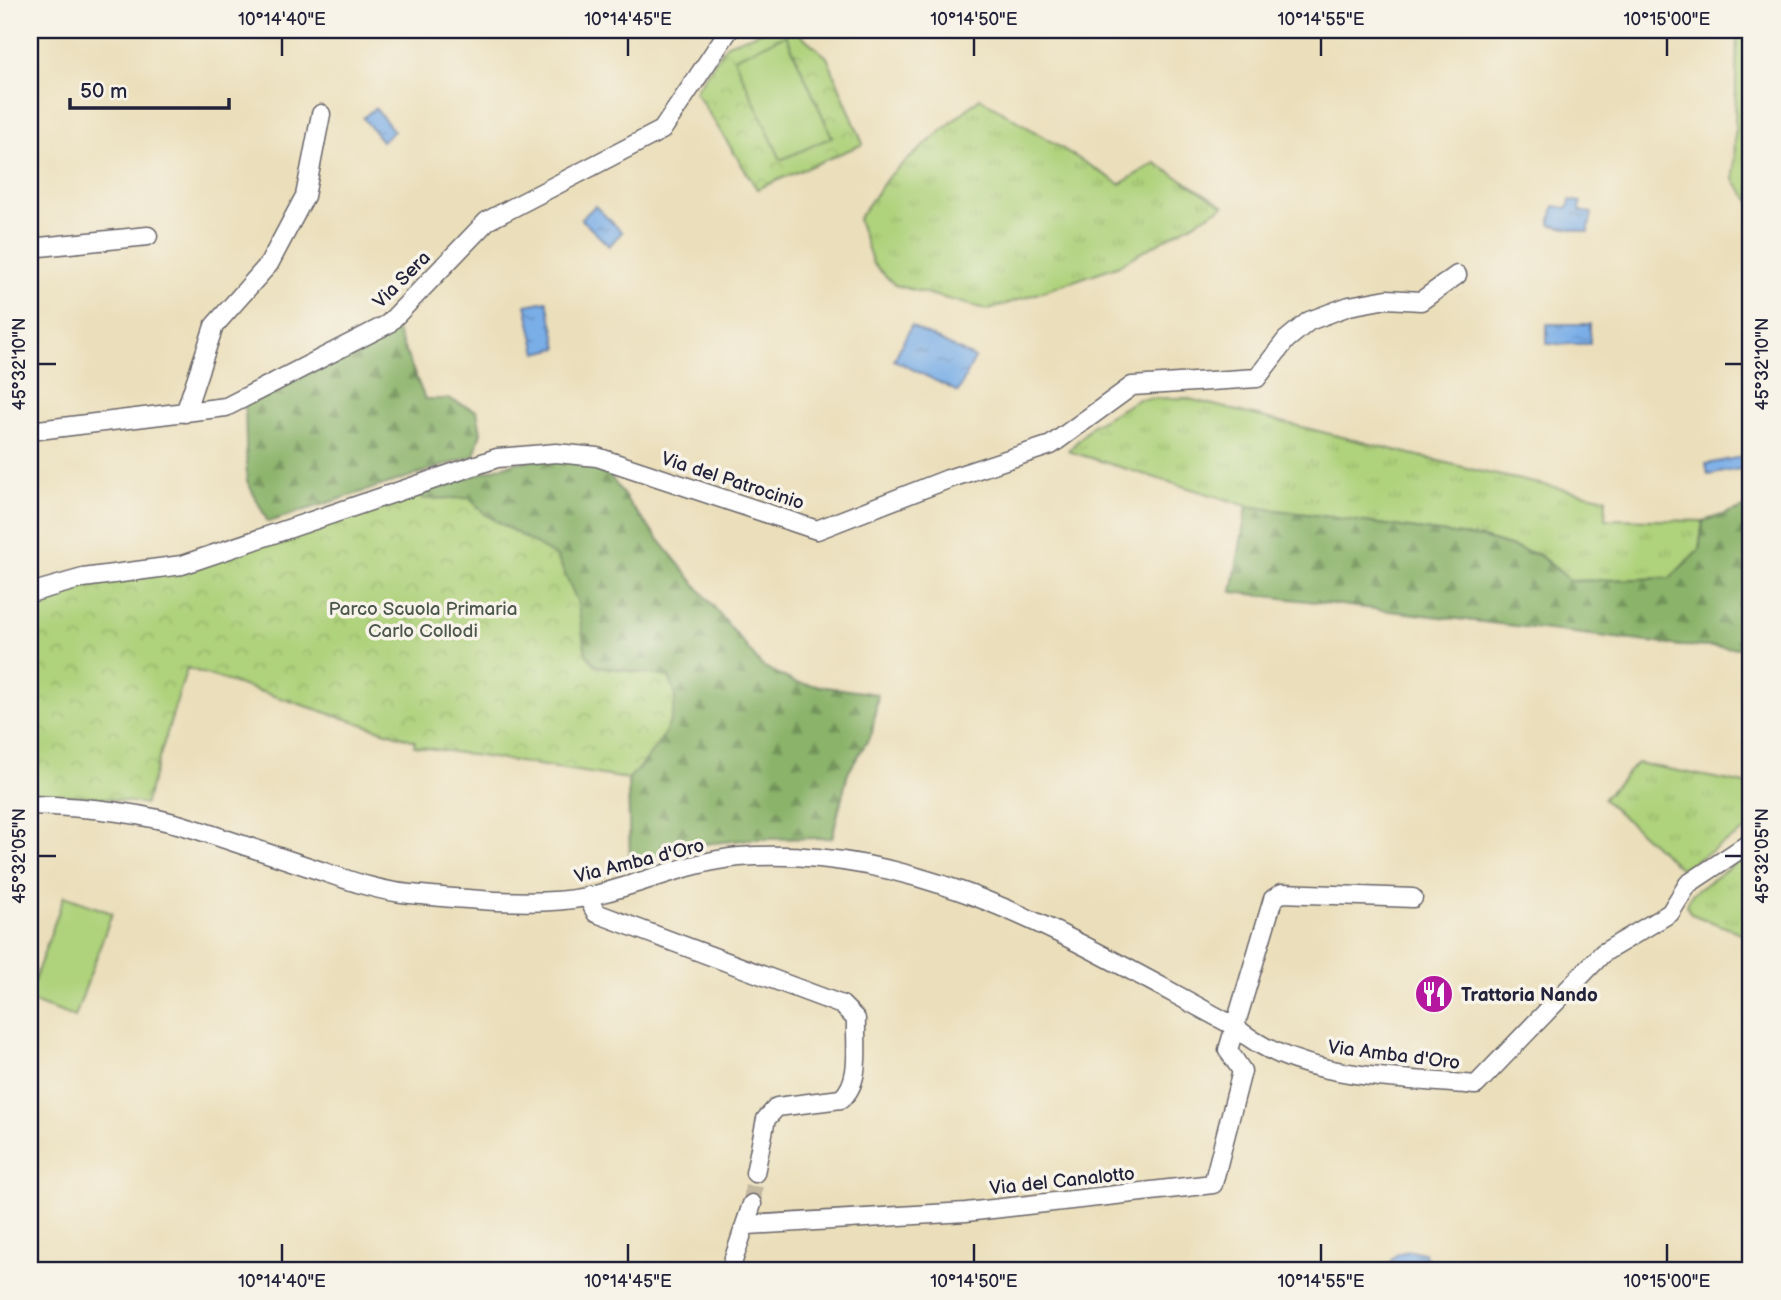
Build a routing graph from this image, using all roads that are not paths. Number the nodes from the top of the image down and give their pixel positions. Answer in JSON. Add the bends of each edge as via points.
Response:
{"nodes":[{"id":1,"x":729,"y":30,"type":"edge"},
{"id":2,"x":321,"y":114,"type":"dead end"},
{"id":3,"x":148,"y":236,"type":"dead end"},
{"id":4,"x":30,"y":248,"type":"edge"},
{"id":5,"x":1457,"y":275,"type":"dead end"},
{"id":6,"x":185,"y":413,"type":"junction"},
{"id":7,"x":30,"y":431,"type":"edge"},
{"id":8,"x":30,"y":593,"type":"edge"},
{"id":9,"x":30,"y":805,"type":"edge"},
{"id":10,"x":1751,"y":842,"type":"edge"},
{"id":11,"x":587,"y":897,"type":"junction"},
{"id":12,"x":1413,"y":898,"type":"dead end"},
{"id":13,"x":1234,"y":1026,"type":"junction"},
{"id":14,"x":755,"y":1173,"type":"tunnel mouth"},
{"id":15,"x":752,"y":1204,"type":"tunnel mouth"},
{"id":16,"x":748,"y":1224,"type":"junction"},
{"id":17,"x":730,"y":1270,"type":"edge"}],
"edges":[{"from":1,"to":6,"type":"street","name":"Via Sera","via":[[662,130],[487,220],[388,324],[226,407]]},
{"from":2,"to":6,"type":"street","via":[[306,196],[269,264],[214,326]]},
{"from":3,"to":4,"type":"street"},
{"from":5,"to":8,"type":"street","name":"Via del Patrocinio","via":[[1421,301],[1387,299],[1349,306],[1309,321],[1286,340],[1257,378],[1132,386],[1051,445],[947,479],[817,530],[597,457],[544,454],[497,458],[182,565],[83,578]]},
{"from":6,"to":7,"type":"street","name":"Via Sera"},
{"from":9,"to":11,"type":"street","name":"Via Amba d'Oro","via":[[131,813],[194,828],[373,888],[408,894],[547,901]]},
{"from":10,"to":13,"type":"street","name":"Via Amba d'Oro","via":[[1688,884],[1670,913],[1603,953],[1476,1085],[1327,1070],[1253,1043]]},
{"from":11,"to":13,"type":"street","name":"Via Amba d'Oro","via":[[668,872],[737,858],[816,856],[883,866],[958,887],[1100,954]]},
{"from":11,"to":14,"type":"street","via":[[596,913],[842,1005],[856,1019],[854,1083],[849,1093],[841,1099],[777,1107],[766,1119]]},
{"from":12,"to":13,"type":"street","via":[[1282,892],[1273,899]]},
{"from":13,"to":16,"type":"street","name":"Via del Canalotto","via":[[1228,1050],[1242,1071],[1213,1184],[966,1212]]},
{"from":15,"to":16,"type":"street"},
{"from":16,"to":17,"type":"street"}]}
